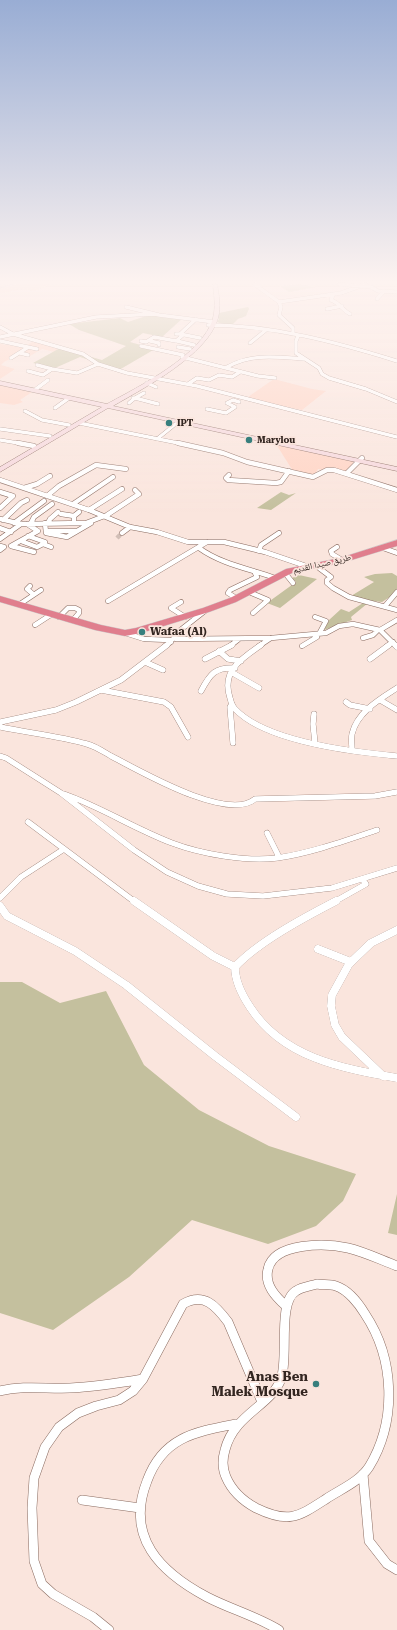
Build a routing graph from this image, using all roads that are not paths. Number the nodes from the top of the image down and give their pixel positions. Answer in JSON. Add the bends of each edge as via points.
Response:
{"nodes":[{"id":1,"x":92,"y":360,"type":"edge"},
{"id":2,"x":178,"y":360,"type":"edge"},
{"id":3,"x":200,"y":360,"type":"edge"},
{"id":4,"x":239,"y":360,"type":"edge"},
{"id":5,"x":306,"y":360,"type":"edge"},
{"id":6,"x":98,"y":364,"type":"junction"},
{"id":7,"x":37,"y":365,"type":"dead end"},
{"id":8,"x":227,"y":367,"type":"junction"},
{"id":9,"x":52,"y":369,"type":"junction"},
{"id":10,"x":28,"y":372,"type":"dead end"},
{"id":11,"x":240,"y":372,"type":"junction"},
{"id":12,"x":274,"y":378,"type":"dead end"},
{"id":13,"x":48,"y":380,"type":"dead end"},
{"id":14,"x":151,"y":380,"type":"junction"},
{"id":15,"x":0,"y":382,"type":"edge"},
{"id":16,"x":188,"y":384,"type":"junction"},
{"id":17,"x":156,"y":387,"type":"dead end"},
{"id":18,"x":36,"y":388,"type":"junction"},
{"id":19,"x":144,"y":393,"type":"dead end"},
{"id":20,"x":125,"y":395,"type":"junction"},
{"id":21,"x":69,"y":398,"type":"junction"},
{"id":22,"x":135,"y":398,"type":"junction"},
{"id":23,"x":250,"y":400,"type":"junction"},
{"id":24,"x":397,"y":402,"type":"edge"},
{"id":25,"x":129,"y":403,"type":"dead end"},
{"id":26,"x":158,"y":404,"type":"dead end"},
{"id":27,"x":107,"y":405,"type":"junction"},
{"id":28,"x":56,"y":408,"type":"dead end"},
{"id":29,"x":207,"y":409,"type":"dead end"},
{"id":30,"x":25,"y":411,"type":"dead end"},
{"id":31,"x":177,"y":421,"type":"junction"},
{"id":32,"x":79,"y":423,"type":"junction"},
{"id":33,"x":69,"y":425,"type":"junction"},
{"id":34,"x":0,"y":429,"type":"edge"},
{"id":35,"x":50,"y":436,"type":"junction"},
{"id":36,"x":397,"y":437,"type":"edge"},
{"id":37,"x":158,"y":439,"type":"junction"},
{"id":38,"x":0,"y":440,"type":"edge"},
{"id":39,"x":34,"y":446,"type":"junction"},
{"id":40,"x":360,"y":459,"type":"junction"},
{"id":41,"x":0,"y":466,"type":"edge"},
{"id":42,"x":397,"y":466,"type":"edge"},
{"id":43,"x":126,"y":468,"type":"dead end"},
{"id":44,"x":397,"y":469,"type":"edge"},
{"id":45,"x":0,"y":470,"type":"edge"},
{"id":46,"x":289,"y":471,"type":"junction"},
{"id":47,"x":348,"y":473,"type":"junction"},
{"id":48,"x":229,"y":475,"type":"dead end"},
{"id":49,"x":50,"y":476,"type":"dead end"},
{"id":50,"x":113,"y":477,"type":"dead end"},
{"id":51,"x":1,"y":480,"type":"edge"},
{"id":52,"x":52,"y":484,"type":"dead end"},
{"id":53,"x":59,"y":486,"type":"junction"},
{"id":54,"x":24,"y":488,"type":"junction"},
{"id":55,"x":122,"y":489,"type":"dead end"},
{"id":56,"x":135,"y":490,"type":"dead end"},
{"id":57,"x":397,"y":490,"type":"edge"},
{"id":58,"x":0,"y":492,"type":"edge"},
{"id":59,"x":47,"y":496,"type":"junction"},
{"id":60,"x":27,"y":500,"type":"dead end"},
{"id":61,"x":43,"y":501,"type":"dead end"},
{"id":62,"x":52,"y":504,"type":"dead end"},
{"id":63,"x":73,"y":504,"type":"junction"},
{"id":64,"x":1,"y":505,"type":"edge"},
{"id":65,"x":26,"y":506,"type":"dead end"},
{"id":66,"x":33,"y":508,"type":"junction"},
{"id":67,"x":43,"y":509,"type":"junction"},
{"id":68,"x":89,"y":510,"type":"junction"},
{"id":69,"x":79,"y":512,"type":"dead end"},
{"id":70,"x":59,"y":513,"type":"junction"},
{"id":71,"x":17,"y":514,"type":"dead end"},
{"id":72,"x":24,"y":515,"type":"junction"},
{"id":73,"x":33,"y":516,"type":"junction"},
{"id":74,"x":74,"y":516,"type":"junction"},
{"id":75,"x":104,"y":516,"type":"junction"},
{"id":76,"x":50,"y":519,"type":"junction"},
{"id":77,"x":2,"y":521,"type":"edge"},
{"id":78,"x":94,"y":521,"type":"junction"},
{"id":79,"x":14,"y":523,"type":"junction"},
{"id":80,"x":46,"y":523,"type":"junction"},
{"id":81,"x":74,"y":523,"type":"junction"},
{"id":82,"x":21,"y":524,"type":"junction"},
{"id":83,"x":29,"y":524,"type":"junction"},
{"id":84,"x":130,"y":527,"type":"junction"},
{"id":85,"x":0,"y":528,"type":"edge"},
{"id":86,"x":11,"y":532,"type":"junction"},
{"id":87,"x":122,"y":533,"type":"tunnel mouth"},
{"id":88,"x":279,"y":533,"type":"dead end"},
{"id":89,"x":28,"y":536,"type":"junction"},
{"id":90,"x":0,"y":539,"type":"edge"},
{"id":91,"x":21,"y":541,"type":"junction"},
{"id":92,"x":207,"y":542,"type":"junction"},
{"id":93,"x":397,"y":543,"type":"edge"},
{"id":94,"x":43,"y":544,"type":"junction"},
{"id":95,"x":0,"y":546,"type":"edge"},
{"id":96,"x":37,"y":547,"type":"junction"},
{"id":97,"x":51,"y":547,"type":"dead end"},
{"id":98,"x":337,"y":547,"type":"dead end"},
{"id":99,"x":199,"y":548,"type":"junction"},
{"id":100,"x":382,"y":548,"type":"junction"},
{"id":101,"x":0,"y":550,"type":"edge"},
{"id":102,"x":259,"y":551,"type":"junction"},
{"id":103,"x":397,"y":553,"type":"edge"},
{"id":104,"x":342,"y":560,"type":"junction"},
{"id":105,"x":314,"y":566,"type":"junction"},
{"id":106,"x":254,"y":571,"type":"junction"},
{"id":107,"x":285,"y":573,"type":"junction"},
{"id":108,"x":275,"y":578,"type":"junction"},
{"id":109,"x":293,"y":582,"type":"dead end"},
{"id":110,"x":30,"y":586,"type":"dead end"},
{"id":111,"x":41,"y":590,"type":"dead end"},
{"id":112,"x":397,"y":592,"type":"edge"},
{"id":113,"x":242,"y":593,"type":"junction"},
{"id":114,"x":33,"y":594,"type":"junction"},
{"id":115,"x":0,"y":599,"type":"edge"},
{"id":116,"x":108,"y":601,"type":"dead end"},
{"id":117,"x":181,"y":602,"type":"dead end"},
{"id":118,"x":20,"y":604,"type":"junction"},
{"id":119,"x":385,"y":606,"type":"junction"},
{"id":120,"x":206,"y":610,"type":"junction"},
{"id":121,"x":397,"y":610,"type":"edge"},
{"id":122,"x":253,"y":613,"type":"dead end"},
{"id":123,"x":55,"y":615,"type":"junction"},
{"id":124,"x":185,"y":617,"type":"junction"},
{"id":125,"x":315,"y":617,"type":"dead end"},
{"id":126,"x":397,"y":620,"type":"edge"},
{"id":127,"x":35,"y":625,"type":"dead end"},
{"id":128,"x":379,"y":630,"type":"junction"},
{"id":129,"x":125,"y":632,"type":"junction"},
{"id":130,"x":317,"y":634,"type":"junction"},
{"id":131,"x":271,"y":638,"type":"junction"},
{"id":132,"x":363,"y":638,"type":"dead end"},
{"id":133,"x":239,"y":639,"type":"junction"},
{"id":134,"x":173,"y":640,"type":"junction"},
{"id":135,"x":393,"y":642,"type":"junction"},
{"id":136,"x":302,"y":646,"type":"dead end"},
{"id":137,"x":397,"y":647,"type":"edge"},
{"id":138,"x":219,"y":651,"type":"junction"},
{"id":139,"x":205,"y":658,"type":"dead end"},
{"id":140,"x":370,"y":659,"type":"dead end"},
{"id":141,"x":241,"y":661,"type":"junction"},
{"id":142,"x":145,"y":662,"type":"junction"},
{"id":143,"x":163,"y":670,"type":"dead end"},
{"id":144,"x":233,"y":670,"type":"junction"},
{"id":145,"x":258,"y":688,"type":"dead end"},
{"id":146,"x":397,"y":688,"type":"edge"},
{"id":147,"x":101,"y":690,"type":"junction"},
{"id":148,"x":201,"y":691,"type":"dead end"},
{"id":149,"x":380,"y":700,"type":"junction"},
{"id":150,"x":346,"y":702,"type":"dead end"},
{"id":151,"x":232,"y":704,"type":"junction"},
{"id":152,"x":370,"y":709,"type":"junction"},
{"id":153,"x":397,"y":710,"type":"edge"},
{"id":154,"x":314,"y":714,"type":"dead end"},
{"id":155,"x":0,"y":722,"type":"edge"},
{"id":156,"x":0,"y":726,"type":"edge"},
{"id":157,"x":188,"y":737,"type":"dead end"},
{"id":158,"x":233,"y":743,"type":"dead end"},
{"id":159,"x":315,"y":743,"type":"junction"},
{"id":160,"x":352,"y":750,"type":"junction"},
{"id":161,"x":0,"y":756,"type":"edge"},
{"id":162,"x":397,"y":756,"type":"edge"},
{"id":163,"x":397,"y":792,"type":"edge"},
{"id":164,"x":61,"y":793,"type":"junction"},
{"id":165,"x":28,"y":822,"type":"dead end"},
{"id":166,"x":377,"y":830,"type":"dead end"},
{"id":167,"x":267,"y":833,"type":"dead end"},
{"id":168,"x":64,"y":849,"type":"junction"},
{"id":169,"x":279,"y":857,"type":"junction"},
{"id":170,"x":397,"y":868,"type":"edge"},
{"id":171,"x":362,"y":879,"type":"junction"},
{"id":172,"x":3,"y":887,"type":"edge"},
{"id":173,"x":0,"y":898,"type":"edge"},
{"id":174,"x":0,"y":906,"type":"edge"},
{"id":175,"x":397,"y":930,"type":"edge"},
{"id":176,"x":318,"y":949,"type":"dead end"},
{"id":177,"x":351,"y":962,"type":"junction"},
{"id":178,"x":235,"y":967,"type":"junction"},
{"id":179,"x":383,"y":1076,"type":"junction"},
{"id":180,"x":397,"y":1078,"type":"edge"},
{"id":181,"x":296,"y":1117,"type":"dead end"},
{"id":182,"x":397,"y":1266,"type":"edge"},
{"id":183,"x":286,"y":1306,"type":"junction"},
{"id":184,"x":143,"y":1379,"type":"junction"},
{"id":185,"x":0,"y":1392,"type":"edge"},
{"id":186,"x":262,"y":1402,"type":"junction"},
{"id":187,"x":236,"y":1424,"type":"junction"},
{"id":188,"x":363,"y":1474,"type":"junction"},
{"id":189,"x":82,"y":1500,"type":"dead end"},
{"id":190,"x":140,"y":1508,"type":"junction"},
{"id":191,"x":397,"y":1570,"type":"edge"},
{"id":192,"x":109,"y":1630,"type":"edge"},
{"id":193,"x":278,"y":1630,"type":"edge"}],
"edges":[{"from":1,"to":6,"type":"street"},
{"from":2,"to":14,"type":"street"},
{"from":3,"to":8,"type":"street"},
{"from":4,"to":8,"type":"street"},
{"from":5,"to":24,"type":"street","via":[[329,378]]},
{"from":6,"to":9,"type":"street","via":[[77,373]]},
{"from":6,"to":14,"type":"street"},
{"from":7,"to":9,"type":"street"},
{"from":8,"to":11,"type":"street"},
{"from":9,"to":10,"type":"street","via":[[43,375]]},
{"from":11,"to":12,"type":"street"},
{"from":11,"to":16,"type":"street","via":[[229,378],[219,375],[209,380],[198,378]]},
{"from":13,"to":18,"type":"street"},
{"from":14,"to":16,"type":"street"},
{"from":14,"to":17,"type":"street"},
{"from":14,"to":20,"type":"street"},
{"from":14,"to":27,"type":"street"},
{"from":15,"to":18,"type":"street"},
{"from":15,"to":21,"type":"street"},
{"from":16,"to":23,"type":"street"},
{"from":18,"to":27,"type":"street"},
{"from":19,"to":22,"type":"street"},
{"from":20,"to":22,"type":"street"},
{"from":20,"to":27,"type":"street"},
{"from":21,"to":27,"type":"street"},
{"from":21,"to":28,"type":"street"},
{"from":22,"to":25,"type":"street"},
{"from":22,"to":26,"type":"street"},
{"from":23,"to":29,"type":"street","via":[[245,403],[230,401],[227,403],[235,408],[226,413]]},
{"from":23,"to":36,"type":"street"},
{"from":27,"to":31,"type":"street"},
{"from":27,"to":32,"type":"street"},
{"from":27,"to":33,"type":"street"},
{"from":30,"to":33,"type":"street","via":[[42,420]]},
{"from":31,"to":37,"type":"street"},
{"from":31,"to":40,"type":"street"},
{"from":32,"to":37,"type":"street"},
{"from":32,"to":45,"type":"street"},
{"from":33,"to":35,"type":"street"},
{"from":34,"to":35,"type":"street"},
{"from":35,"to":39,"type":"street"},
{"from":37,"to":46,"type":"street"},
{"from":38,"to":39,"type":"street"},
{"from":39,"to":41,"type":"street"},
{"from":40,"to":42,"type":"street"},
{"from":40,"to":44,"type":"street"},
{"from":40,"to":47,"type":"street"},
{"from":43,"to":53,"type":"street","via":[[96,465]]},
{"from":46,"to":47,"type":"street","via":[[312,477],[326,469]]},
{"from":46,"to":48,"type":"street","via":[[281,482],[276,484],[228,480],[226,478]]},
{"from":47,"to":57,"type":"street"},
{"from":49,"to":54,"type":"street"},
{"from":50,"to":63,"type":"street"},
{"from":51,"to":54,"type":"street"},
{"from":52,"to":53,"type":"street"},
{"from":53,"to":59,"type":"street"},
{"from":54,"to":59,"type":"street"},
{"from":55,"to":68,"type":"street"},
{"from":56,"to":75,"type":"street","via":[[139,494]]},
{"from":58,"to":64,"type":"street","via":[[13,496]]},
{"from":59,"to":63,"type":"street"},
{"from":60,"to":77,"type":"street","via":[[20,503]]},
{"from":61,"to":66,"type":"street"},
{"from":62,"to":67,"type":"street"},
{"from":63,"to":68,"type":"street"},
{"from":65,"to":66,"type":"street"},
{"from":66,"to":72,"type":"street"},
{"from":67,"to":70,"type":"street"},
{"from":67,"to":73,"type":"street"},
{"from":68,"to":75,"type":"street"},
{"from":69,"to":74,"type":"street"},
{"from":70,"to":74,"type":"street"},
{"from":70,"to":76,"type":"street"},
{"from":71,"to":72,"type":"street"},
{"from":72,"to":79,"type":"street"},
{"from":73,"to":76,"type":"street"},
{"from":73,"to":83,"type":"street"},
{"from":74,"to":81,"type":"street"},
{"from":75,"to":78,"type":"street"},
{"from":75,"to":84,"type":"street"},
{"from":76,"to":80,"type":"street"},
{"from":77,"to":79,"type":"street"},
{"from":78,"to":80,"type":"street","via":[[63,538],[46,533]]},
{"from":78,"to":81,"type":"street"},
{"from":79,"to":82,"type":"street"},
{"from":80,"to":81,"type":"street"},
{"from":80,"to":83,"type":"street"},
{"from":82,"to":83,"type":"street"},
{"from":82,"to":86,"type":"street"},
{"from":83,"to":89,"type":"street","via":[[38,531]]},
{"from":84,"to":87,"type":"street"},
{"from":84,"to":92,"type":"street","via":[[188,542]]},
{"from":85,"to":86,"type":"street"},
{"from":86,"to":90,"type":"street"},
{"from":88,"to":102,"type":"street","via":[[262,545]]},
{"from":89,"to":91,"type":"street"},
{"from":89,"to":94,"type":"street","via":[[45,542]]},
{"from":91,"to":96,"type":"street"},
{"from":91,"to":96,"type":"street","via":[[11,546],[32,552]]},
{"from":92,"to":99,"type":"street"},
{"from":92,"to":102,"type":"street","via":[[224,542]]},
{"from":93,"to":100,"type":"highway","name":"طريق صيدا القديم"},
{"from":94,"to":96,"type":"street"},
{"from":94,"to":97,"type":"street"},
{"from":95,"to":101,"type":"street","via":[[4,547]]},
{"from":98,"to":104,"type":"street","via":[[331,552]]},
{"from":99,"to":106,"type":"street"},
{"from":99,"to":116,"type":"street"},
{"from":100,"to":103,"type":"street"},
{"from":100,"to":104,"type":"highway","name":"طريق صيدا القديم"},
{"from":102,"to":105,"type":"street"},
{"from":104,"to":105,"type":"highway","name":"طريق صيدا القديم"},
{"from":105,"to":107,"type":"highway","name":"طريق صيدا القديم"},
{"from":105,"to":119,"type":"street","via":[[331,577],[327,583],[336,590],[354,598]]},
{"from":106,"to":108,"type":"street"},
{"from":106,"to":113,"type":"street","via":[[257,577]]},
{"from":107,"to":108,"type":"highway","name":"طريق صيدا القديم"},
{"from":107,"to":109,"type":"street"},
{"from":108,"to":113,"type":"highway","name":"طريق صيدا القديم"},
{"from":110,"to":114,"type":"street","via":[[27,589]]},
{"from":111,"to":114,"type":"street"},
{"from":112,"to":119,"type":"street"},
{"from":113,"to":120,"type":"highway","name":"طريق صيدا القديم"},
{"from":113,"to":122,"type":"street","via":[[268,600]]},
{"from":114,"to":118,"type":"street"},
{"from":115,"to":118,"type":"highway"},
{"from":117,"to":124,"type":"street","via":[[171,608]]},
{"from":118,"to":123,"type":"highway"},
{"from":119,"to":121,"type":"street"},
{"from":120,"to":124,"type":"highway","name":"طريق صيدا القديم"},
{"from":120,"to":134,"type":"street","via":[[178,632]]},
{"from":123,"to":127,"type":"street"},
{"from":123,"to":129,"type":"highway"},
{"from":124,"to":129,"type":"highway","name":"طريق صيدا القديم","via":[[136,632]]},
{"from":125,"to":130,"type":"street","via":[[326,621]]},
{"from":126,"to":128,"type":"street"},
{"from":128,"to":130,"type":"street","via":[[347,624]]},
{"from":128,"to":132,"type":"street"},
{"from":128,"to":135,"type":"street"},
{"from":129,"to":134,"type":"street","via":[[144,639]]},
{"from":130,"to":131,"type":"street"},
{"from":130,"to":136,"type":"street","via":[[317,637]]},
{"from":131,"to":133,"type":"street"},
{"from":131,"to":141,"type":"street"},
{"from":133,"to":134,"type":"street"},
{"from":133,"to":138,"type":"street","via":[[232,646]]},
{"from":134,"to":142,"type":"street"},
{"from":135,"to":137,"type":"street"},
{"from":135,"to":140,"type":"street"},
{"from":138,"to":139,"type":"street"},
{"from":138,"to":141,"type":"street","via":[[228,659]]},
{"from":141,"to":144,"type":"street"},
{"from":142,"to":143,"type":"street"},
{"from":142,"to":147,"type":"street","via":[[121,680]]},
{"from":144,"to":145,"type":"street"},
{"from":144,"to":148,"type":"street","via":[[219,668],[208,677]]},
{"from":144,"to":151,"type":"street","via":[[228,678]]},
{"from":146,"to":149,"type":"street"},
{"from":147,"to":155,"type":"street","via":[[56,710]]},
{"from":147,"to":157,"type":"street","via":[[164,702],[171,707]]},
{"from":149,"to":152,"type":"street"},
{"from":149,"to":153,"type":"street"},
{"from":150,"to":152,"type":"street"},
{"from":151,"to":158,"type":"street","via":[[230,707]]},
{"from":151,"to":159,"type":"street","via":[[234,709],[255,725]]},
{"from":152,"to":160,"type":"street","via":[[357,722],[352,733]]},
{"from":154,"to":159,"type":"street","via":[[312,719]]},
{"from":156,"to":163,"type":"street","via":[[88,744],[160,781],[218,805],[250,803],[255,799],[375,796]]},
{"from":159,"to":160,"type":"street"},
{"from":160,"to":162,"type":"street"},
{"from":161,"to":164,"type":"street"},
{"from":164,"to":169,"type":"street","via":[[172,843],[191,849],[236,858]]},
{"from":164,"to":171,"type":"street","via":[[134,850],[167,872],[198,886],[245,896],[289,894],[332,888]]},
{"from":165,"to":168,"type":"street"},
{"from":166,"to":169,"type":"street","via":[[322,848]]},
{"from":167,"to":169,"type":"street"},
{"from":168,"to":172,"type":"street"},
{"from":168,"to":178,"type":"street","via":[[213,956]]},
{"from":170,"to":171,"type":"street"},
{"from":171,"to":178,"type":"street","via":[[366,884],[259,946]]},
{"from":172,"to":173,"type":"street"},
{"from":174,"to":181,"type":"street","via":[[7,916],[76,951],[120,981]]},
{"from":175,"to":177,"type":"street","via":[[371,943]]},
{"from":176,"to":177,"type":"street"},
{"from":177,"to":179,"type":"street","via":[[332,995],[332,1016],[342,1037]]},
{"from":178,"to":179,"type":"street","via":[[234,974],[241,993],[257,1019],[269,1032],[286,1044],[326,1062]]},
{"from":179,"to":180,"type":"street"},
{"from":182,"to":183,"type":"street","via":[[348,1248],[331,1246],[291,1249],[270,1260],[267,1268],[270,1290]]},
{"from":183,"to":186,"type":"street","via":[[286,1347],[281,1380],[273,1394]]},
{"from":183,"to":188,"type":"street","via":[[295,1291],[317,1284],[337,1286],[352,1298],[376,1331],[390,1385],[390,1410],[384,1437]]},
{"from":184,"to":185,"type":"street","via":[[70,1388],[15,1387]]},
{"from":184,"to":186,"type":"street","via":[[183,1304],[189,1300],[200,1299],[208,1301],[228,1322]]},
{"from":184,"to":192,"type":"street","via":[[133,1391],[119,1400],[78,1413],[59,1427],[45,1447],[34,1478],[34,1561],[42,1584],[53,1594],[93,1617]]},
{"from":186,"to":187,"type":"street"},
{"from":187,"to":188,"type":"street","via":[[226,1445],[222,1468],[229,1486],[236,1494],[260,1510],[279,1516],[294,1517]]},
{"from":187,"to":190,"type":"street","via":[[195,1432],[170,1446],[157,1458],[150,1472]]},
{"from":188,"to":191,"type":"street","via":[[369,1541],[387,1564]]},
{"from":189,"to":190,"type":"street"},
{"from":190,"to":193,"type":"street","via":[[141,1527],[146,1543],[169,1572],[207,1597],[254,1616]]}]}
